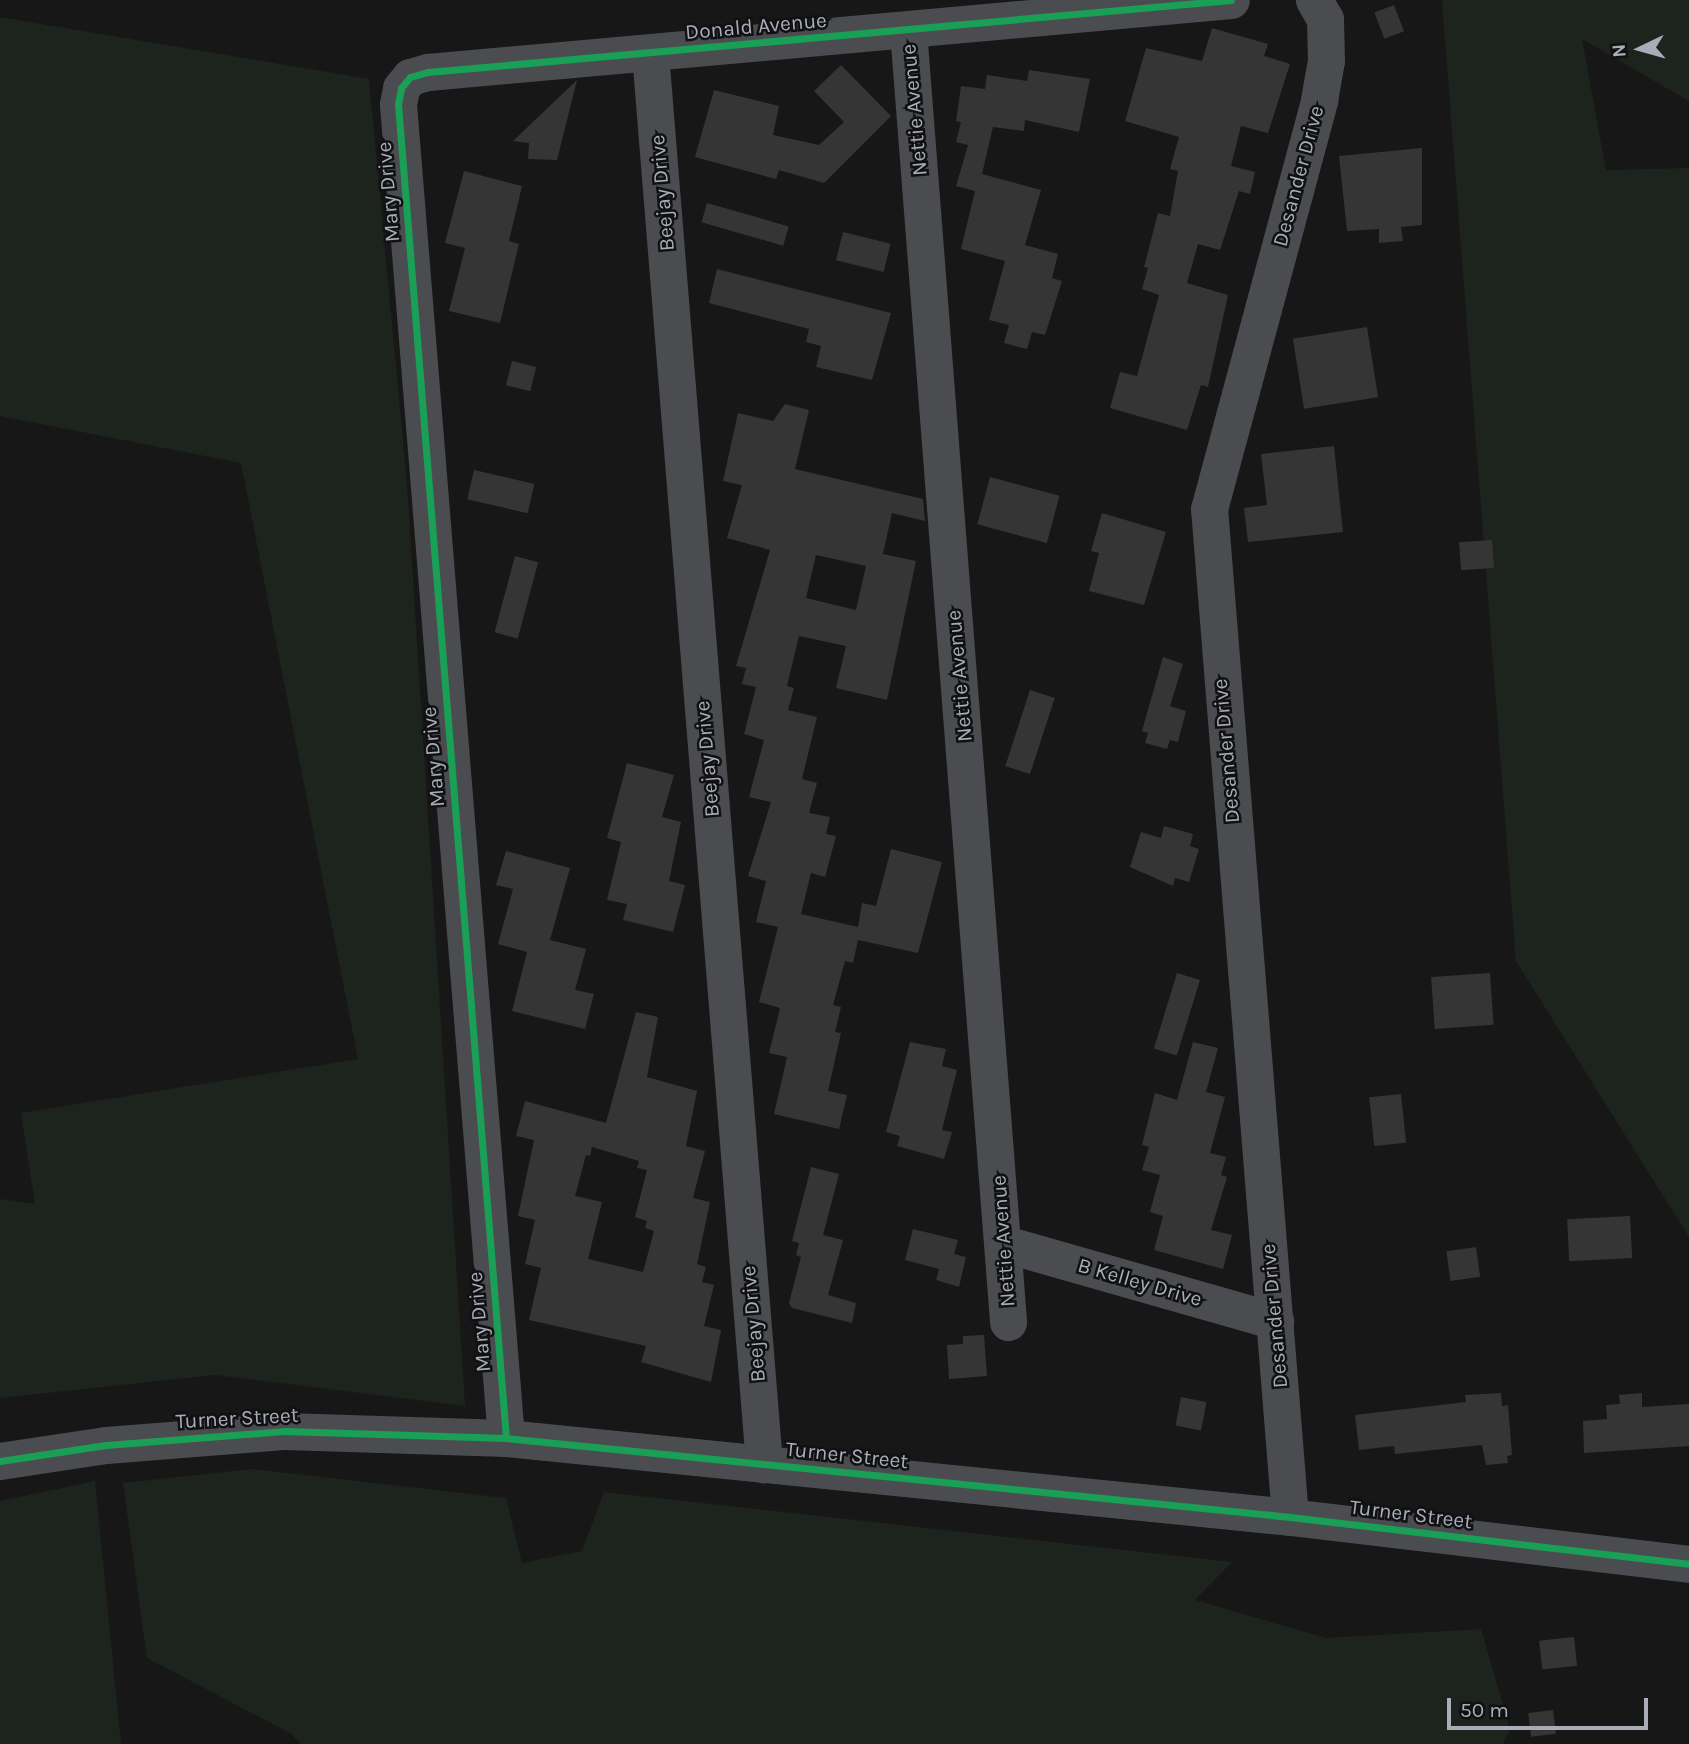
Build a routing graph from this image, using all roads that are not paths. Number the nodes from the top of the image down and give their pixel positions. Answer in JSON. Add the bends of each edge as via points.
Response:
{"nodes":[{"id":1,"x":1231,"y":0,"type":"edge"},
{"id":2,"x":1315,"y":0,"type":"edge"},
{"id":3,"x":908,"y":30,"type":"junction"},
{"id":4,"x":650,"y":53,"type":"junction"},
{"id":5,"x":411,"y":77,"type":"joint"},
{"id":6,"x":1005,"y":1244,"type":"junction"},
{"id":7,"x":1275,"y":1321,"type":"junction"},
{"id":8,"x":1008,"y":1322,"type":"dead end"},
{"id":9,"x":506,"y":1438,"type":"junction"},
{"id":10,"x":0,"y":1461,"type":"edge"},
{"id":11,"x":764,"y":1464,"type":"junction"},
{"id":12,"x":1290,"y":1517,"type":"junction"},
{"id":13,"x":1689,"y":1564,"type":"edge"}],
"edges":[{"from":1,"to":3,"type":"street","name":"Donald Avenue"},
{"from":2,"to":7,"type":"street","name":"Desander Drive","via":[[1325,19],[1326,61],[1319,100],[1209,509]]},
{"from":3,"to":4,"type":"street","name":"Donald Avenue"},
{"from":3,"to":6,"type":"street","name":"Nettie Avenue"},
{"from":4,"to":5,"type":"street","name":"Donald Avenue"},
{"from":4,"to":11,"type":"street","name":"Beejay Drive"},
{"from":5,"to":9,"type":"street","name":"Mary Drive","via":[[401,88],[398,104]]},
{"from":6,"to":7,"type":"street","name":"B Kelley Drive"},
{"from":6,"to":8,"type":"street","name":"Nettie Avenue"},
{"from":7,"to":12,"type":"street","name":"Desander Drive"},
{"from":9,"to":10,"type":"street","name":"Turner Street","via":[[285,1431],[106,1445]]},
{"from":9,"to":11,"type":"street","name":"Turner Street"},
{"from":11,"to":12,"type":"street","name":"Turner Street"},
{"from":12,"to":13,"type":"street","name":"Turner Street"}]}
